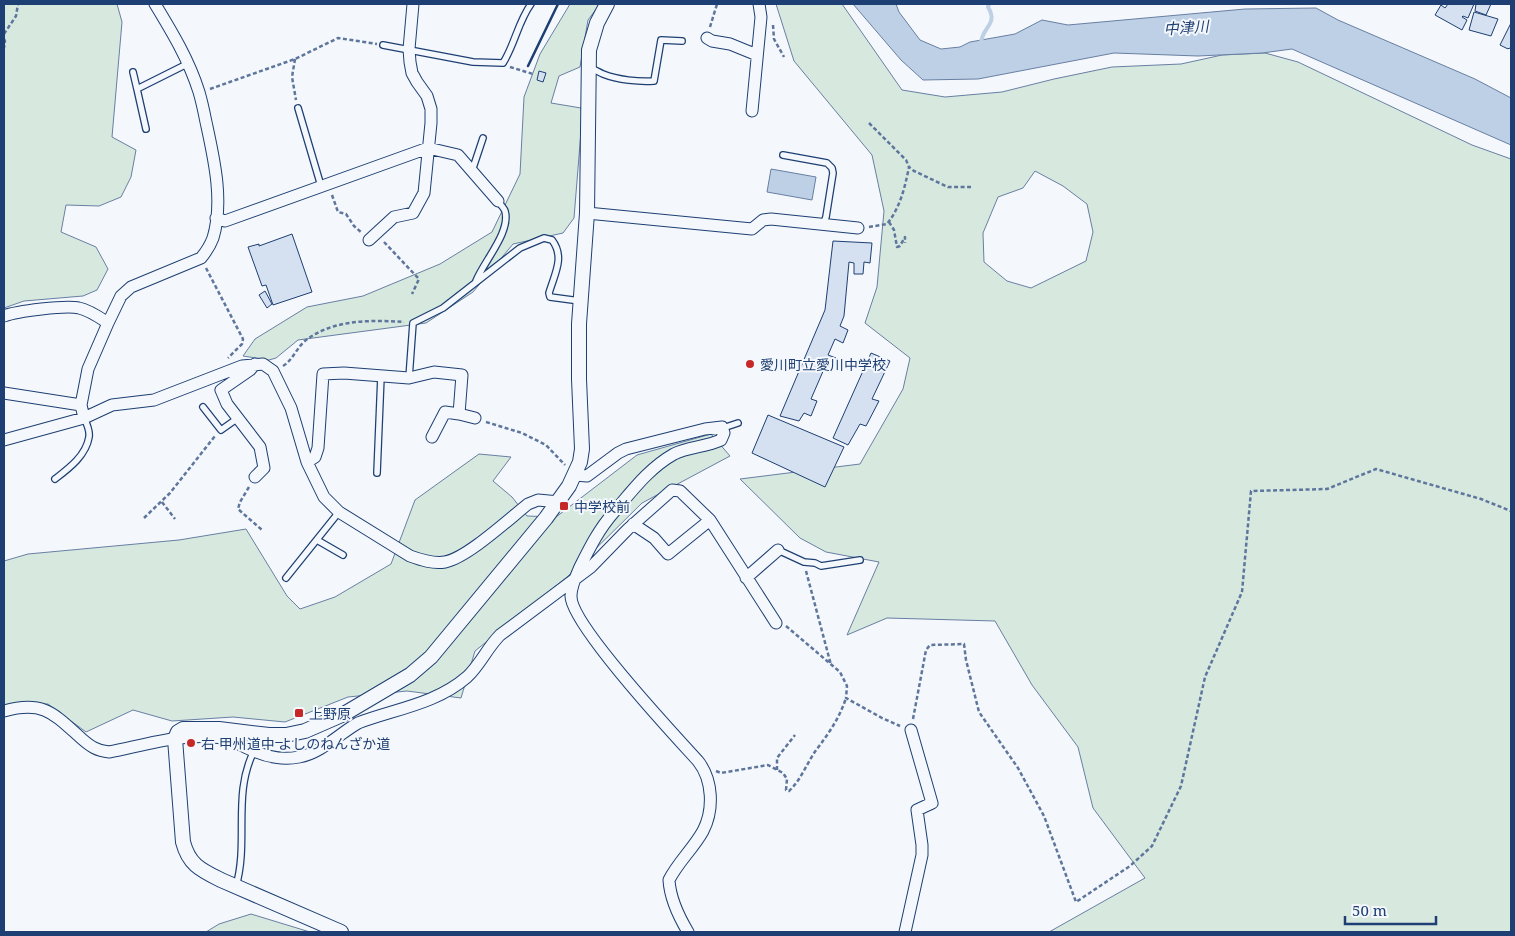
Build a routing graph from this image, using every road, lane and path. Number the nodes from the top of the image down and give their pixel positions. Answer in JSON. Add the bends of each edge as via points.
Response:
{"nodes":[{"id":1,"x":18,"y":4,"type":"edge"},
{"id":2,"x":155,"y":4,"type":"edge"},
{"id":3,"x":413,"y":4,"type":"edge"},
{"id":4,"x":531,"y":4,"type":"edge"},
{"id":5,"x":607,"y":4,"type":"edge"},
{"id":6,"x":717,"y":4,"type":"edge"},
{"id":7,"x":759,"y":4,"type":"edge"},
{"id":8,"x":773,"y":21,"type":"dead end"},
{"id":9,"x":4,"y":34,"type":"edge"},
{"id":10,"x":707,"y":38,"type":"joint"},
{"id":11,"x":4,"y":39,"type":"edge"},
{"id":12,"x":682,"y":41,"type":"dead end"},
{"id":13,"x":383,"y":45,"type":"joint"},
{"id":14,"x":4,"y":48,"type":"edge"},
{"id":15,"x":409,"y":49,"type":"junction"},
{"id":16,"x":757,"y":55,"type":"junction"},
{"id":17,"x":784,"y":57,"type":"dead end"},
{"id":18,"x":295,"y":59,"type":"junction"},
{"id":19,"x":503,"y":63,"type":"junction"},
{"id":20,"x":187,"y":64,"type":"junction"},
{"id":21,"x":588,"y":68,"type":"junction"},
{"id":22,"x":133,"y":72,"type":"dead end"},
{"id":23,"x":533,"y":74,"type":"dead end"},
{"id":24,"x":137,"y":89,"type":"junction"},
{"id":25,"x":199,"y":92,"type":"junction"},
{"id":26,"x":298,"y":108,"type":"joint"},
{"id":27,"x":752,"y":111,"type":"dead end"},
{"id":28,"x":870,"y":123,"type":"dead end"},
{"id":29,"x":146,"y":129,"type":"dead end"},
{"id":30,"x":483,"y":138,"type":"dead end"},
{"id":31,"x":428,"y":148,"type":"junction"},
{"id":32,"x":784,"y":155,"type":"dead end"},
{"id":33,"x":909,"y":167,"type":"junction"},
{"id":34,"x":472,"y":172,"type":"junction"},
{"id":35,"x":324,"y":185,"type":"junction"},
{"id":36,"x":970,"y":187,"type":"dead end"},
{"id":37,"x":498,"y":201,"type":"joint"},
{"id":38,"x":587,"y":213,"type":"junction"},
{"id":39,"x":216,"y":218,"type":"junction"},
{"id":40,"x":890,"y":222,"type":"junction"},
{"id":41,"x":823,"y":225,"type":"junction"},
{"id":42,"x":858,"y":228,"type":"joint"},
{"id":43,"x":373,"y":237,"type":"junction"},
{"id":44,"x":906,"y":243,"type":"dead end"},
{"id":45,"x":201,"y":258,"type":"junction"},
{"id":46,"x":476,"y":281,"type":"junction"},
{"id":47,"x":412,"y":294,"type":"dead end"},
{"id":48,"x":580,"y":301,"type":"junction"},
{"id":49,"x":4,"y":316,"type":"edge"},
{"id":50,"x":108,"y":323,"type":"junction"},
{"id":51,"x":413,"y":323,"type":"junction"},
{"id":52,"x":222,"y":364,"type":"dead end"},
{"id":53,"x":256,"y":364,"type":"junction"},
{"id":54,"x":286,"y":364,"type":"dead end"},
{"id":55,"x":381,"y":376,"type":"junction"},
{"id":56,"x":409,"y":378,"type":"junction"},
{"id":57,"x":4,"y":393,"type":"edge"},
{"id":58,"x":81,"y":404,"type":"junction"},
{"id":59,"x":202,"y":407,"type":"dead end"},
{"id":60,"x":459,"y":414,"type":"junction"},
{"id":61,"x":84,"y":418,"type":"junction"},
{"id":62,"x":238,"y":418,"type":"junction"},
{"id":63,"x":475,"y":418,"type":"joint"},
{"id":64,"x":738,"y":422,"type":"dead end"},
{"id":65,"x":723,"y":428,"type":"junction"},
{"id":66,"x":221,"y":430,"type":"junction"},
{"id":67,"x":432,"y":438,"type":"dead end"},
{"id":68,"x":4,"y":440,"type":"edge"},
{"id":69,"x":307,"y":462,"type":"junction"},
{"id":70,"x":377,"y":473,"type":"dead end"},
{"id":71,"x":575,"y":475,"type":"junction"},
{"id":72,"x":255,"y":477,"type":"joint"},
{"id":73,"x":55,"y":479,"type":"dead end"},
{"id":74,"x":162,"y":501,"type":"junction"},
{"id":75,"x":558,"y":502,"type":"junction"},
{"id":76,"x":340,"y":512,"type":"junction"},
{"id":77,"x":1511,"y":512,"type":"edge"},
{"id":78,"x":144,"y":518,"type":"dead end"},
{"id":79,"x":175,"y":519,"type":"dead end"},
{"id":80,"x":710,"y":520,"type":"junction"},
{"id":81,"x":634,"y":524,"type":"junction"},
{"id":82,"x":262,"y":530,"type":"dead end"},
{"id":83,"x":318,"y":540,"type":"junction"},
{"id":84,"x":778,"y":550,"type":"joint"},
{"id":85,"x":343,"y":555,"type":"dead end"},
{"id":86,"x":860,"y":560,"type":"dead end"},
{"id":87,"x":804,"y":562,"type":"junction"},
{"id":88,"x":286,"y":578,"type":"dead end"},
{"id":89,"x":746,"y":578,"type":"junction"},
{"id":90,"x":574,"y":581,"type":"junction"},
{"id":91,"x":776,"y":623,"type":"joint"},
{"id":92,"x":831,"y":666,"type":"junction"},
{"id":93,"x":846,"y":698,"type":"junction"},
{"id":94,"x":4,"y":711,"type":"edge"},
{"id":95,"x":911,"y":730,"type":"junction"},
{"id":96,"x":795,"y":735,"type":"dead end"},
{"id":97,"x":175,"y":739,"type":"junction"},
{"id":98,"x":254,"y":751,"type":"junction"},
{"id":99,"x":704,"y":769,"type":"junction"},
{"id":100,"x":778,"y":770,"type":"junction"},
{"id":101,"x":236,"y":886,"type":"junction"},
{"id":102,"x":341,"y":932,"type":"edge"},
{"id":103,"x":688,"y":932,"type":"edge"},
{"id":104,"x":905,"y":932,"type":"edge"}],
"edges":[{"from":1,"to":9,"type":"path","via":[[16,16]]},
{"from":2,"to":20,"type":"street"},
{"from":3,"to":15,"type":"street"},
{"from":4,"to":19,"type":"lane"},
{"from":5,"to":21,"type":"street","via":[[592,37]]},
{"from":6,"to":10,"type":"path"},
{"from":7,"to":16,"type":"street","via":[[761,17]]},
{"from":8,"to":17,"type":"path","via":[[774,39]]},
{"from":10,"to":16,"type":"street"},
{"from":11,"to":14,"type":"path"},
{"from":12,"to":21,"type":"lane","via":[[660,39],[654,81],[619,78]]},
{"from":13,"to":15,"type":"lane"},
{"from":13,"to":18,"type":"path","via":[[338,38]]},
{"from":15,"to":19,"type":"lane","via":[[473,62]]},
{"from":15,"to":31,"type":"street","via":[[412,73],[427,96],[431,109]]},
{"from":16,"to":27,"type":"street"},
{"from":18,"to":25,"type":"path"},
{"from":18,"to":26,"type":"path","via":[[292,77]]},
{"from":19,"to":23,"type":"path"},
{"from":20,"to":24,"type":"lane"},
{"from":20,"to":25,"type":"street"},
{"from":21,"to":38,"type":"street"},
{"from":22,"to":24,"type":"lane"},
{"from":24,"to":29,"type":"lane"},
{"from":25,"to":39,"type":"street","via":[[217,186]]},
{"from":26,"to":35,"type":"lane"},
{"from":28,"to":33,"type":"path"},
{"from":30,"to":34,"type":"lane"},
{"from":31,"to":34,"type":"street","via":[[458,155]]},
{"from":31,"to":35,"type":"street"},
{"from":31,"to":43,"type":"street","via":[[424,193],[413,213],[394,217]]},
{"from":32,"to":41,"type":"lane","via":[[827,163],[832,168]]},
{"from":33,"to":36,"type":"path","via":[[948,187]]},
{"from":33,"to":40,"type":"path","via":[[904,192]]},
{"from":34,"to":37,"type":"street"},
{"from":35,"to":39,"type":"street","via":[[225,221]]},
{"from":35,"to":43,"type":"path","via":[[338,212],[346,214],[354,226]]},
{"from":37,"to":46,"type":"lane","via":[[505,211],[505,226],[501,239]]},
{"from":38,"to":41,"type":"street","via":[[752,229],[763,220],[771,219]]},
{"from":38,"to":48,"type":"street"},
{"from":39,"to":45,"type":"street","via":[[211,243]]},
{"from":40,"to":42,"type":"path"},
{"from":40,"to":44,"type":"path","via":[[897,247],[905,237]]},
{"from":41,"to":42,"type":"street"},
{"from":43,"to":47,"type":"path","via":[[419,278]]},
{"from":45,"to":50,"type":"street","via":[[131,287],[121,296]]},
{"from":45,"to":52,"type":"path","via":[[243,339]]},
{"from":46,"to":48,"type":"lane","via":[[520,248],[544,238],[552,240],[560,256],[550,297]]},
{"from":46,"to":51,"type":"lane","via":[[443,308]]},
{"from":48,"to":71,"type":"street","via":[[582,449]]},
{"from":49,"to":50,"type":"street","via":[[74,307],[87,310]]},
{"from":50,"to":58,"type":"street","via":[[88,369]]},
{"from":51,"to":54,"type":"path","via":[[371,320],[320,332],[300,346]]},
{"from":51,"to":56,"type":"lane"},
{"from":53,"to":61,"type":"street","via":[[242,366],[154,400],[112,405]]},
{"from":53,"to":62,"type":"street","via":[[221,390],[226,404]]},
{"from":53,"to":69,"type":"street","via":[[264,364],[275,375],[291,408]]},
{"from":55,"to":56,"type":"street"},
{"from":55,"to":69,"type":"street","via":[[323,374],[318,448],[315,457]]},
{"from":55,"to":70,"type":"lane"},
{"from":56,"to":60,"type":"street","via":[[434,372],[462,375]]},
{"from":57,"to":58,"type":"street"},
{"from":58,"to":61,"type":"street"},
{"from":59,"to":66,"type":"lane"},
{"from":60,"to":63,"type":"street"},
{"from":60,"to":67,"type":"street","via":[[445,412]]},
{"from":61,"to":68,"type":"street"},
{"from":61,"to":73,"type":"lane","via":[[89,436],[84,451],[69,469]]},
{"from":62,"to":66,"type":"lane"},
{"from":62,"to":72,"type":"street","via":[[260,447],[264,468]]},
{"from":63,"to":71,"type":"path","via":[[522,432],[546,445]]},
{"from":64,"to":65,"type":"lane"},
{"from":65,"to":71,"type":"street","via":[[705,428],[634,447],[618,453],[587,476]]},
{"from":65,"to":90,"type":"street","via":[[721,440],[675,453],[651,471],[601,526]]},
{"from":66,"to":74,"type":"path"},
{"from":69,"to":76,"type":"street","via":[[324,497]]},
{"from":71,"to":75,"type":"street"},
{"from":72,"to":82,"type":"path","via":[[238,508]]},
{"from":74,"to":78,"type":"path"},
{"from":74,"to":79,"type":"path"},
{"from":75,"to":76,"type":"street","via":[[538,500],[528,504],[466,553],[444,562],[422,561],[410,556]]},
{"from":75,"to":97,"type":"street","via":[[431,658],[410,675],[344,714],[305,731],[270,735],[183,729]]},
{"from":76,"to":83,"type":"lane"},
{"from":77,"to":95,"type":"path","via":[[1481,499],[1376,469],[1327,489],[1251,490],[1242,592],[1205,677],[1181,786],[1152,846],[1130,866],[1076,902],[1044,816],[1018,768],[979,712],[964,644],[930,645],[926,650]]},
{"from":80,"to":81,"type":"street","via":[[668,554],[654,538]]},
{"from":80,"to":81,"type":"street","via":[[680,491],[672,490]]},
{"from":80,"to":89,"type":"street"},
{"from":81,"to":90,"type":"street"},
{"from":83,"to":85,"type":"lane"},
{"from":83,"to":88,"type":"lane"},
{"from":84,"to":87,"type":"lane"},
{"from":84,"to":89,"type":"street"},
{"from":86,"to":87,"type":"lane","via":[[821,566]]},
{"from":87,"to":92,"type":"path"},
{"from":89,"to":91,"type":"street"},
{"from":90,"to":98,"type":"street","via":[[500,635],[475,669],[443,694],[358,723],[302,756],[280,758]]},
{"from":90,"to":99,"type":"street","via":[[571,597],[577,613],[613,664]]},
{"from":91,"to":92,"type":"path","via":[[782,622]]},
{"from":92,"to":93,"type":"path","via":[[840,672],[847,686]]},
{"from":93,"to":95,"type":"path"},
{"from":93,"to":100,"type":"path","via":[[824,742],[789,791],[786,790],[787,779]]},
{"from":94,"to":97,"type":"street","via":[[18,707],[47,710],[101,752]]},
{"from":95,"to":104,"type":"street","via":[[932,803],[917,810],[922,855]]},
{"from":96,"to":100,"type":"path","via":[[777,758]]},
{"from":97,"to":98,"type":"street","via":[[224,739]]},
{"from":97,"to":101,"type":"street","via":[[183,842],[188,858],[198,868]]},
{"from":98,"to":101,"type":"lane","via":[[244,776],[240,871]]},
{"from":99,"to":100,"type":"path","via":[[721,773],[768,764]]},
{"from":99,"to":103,"type":"street","via":[[710,802],[705,827],[669,880]]},
{"from":101,"to":102,"type":"street"}]}
